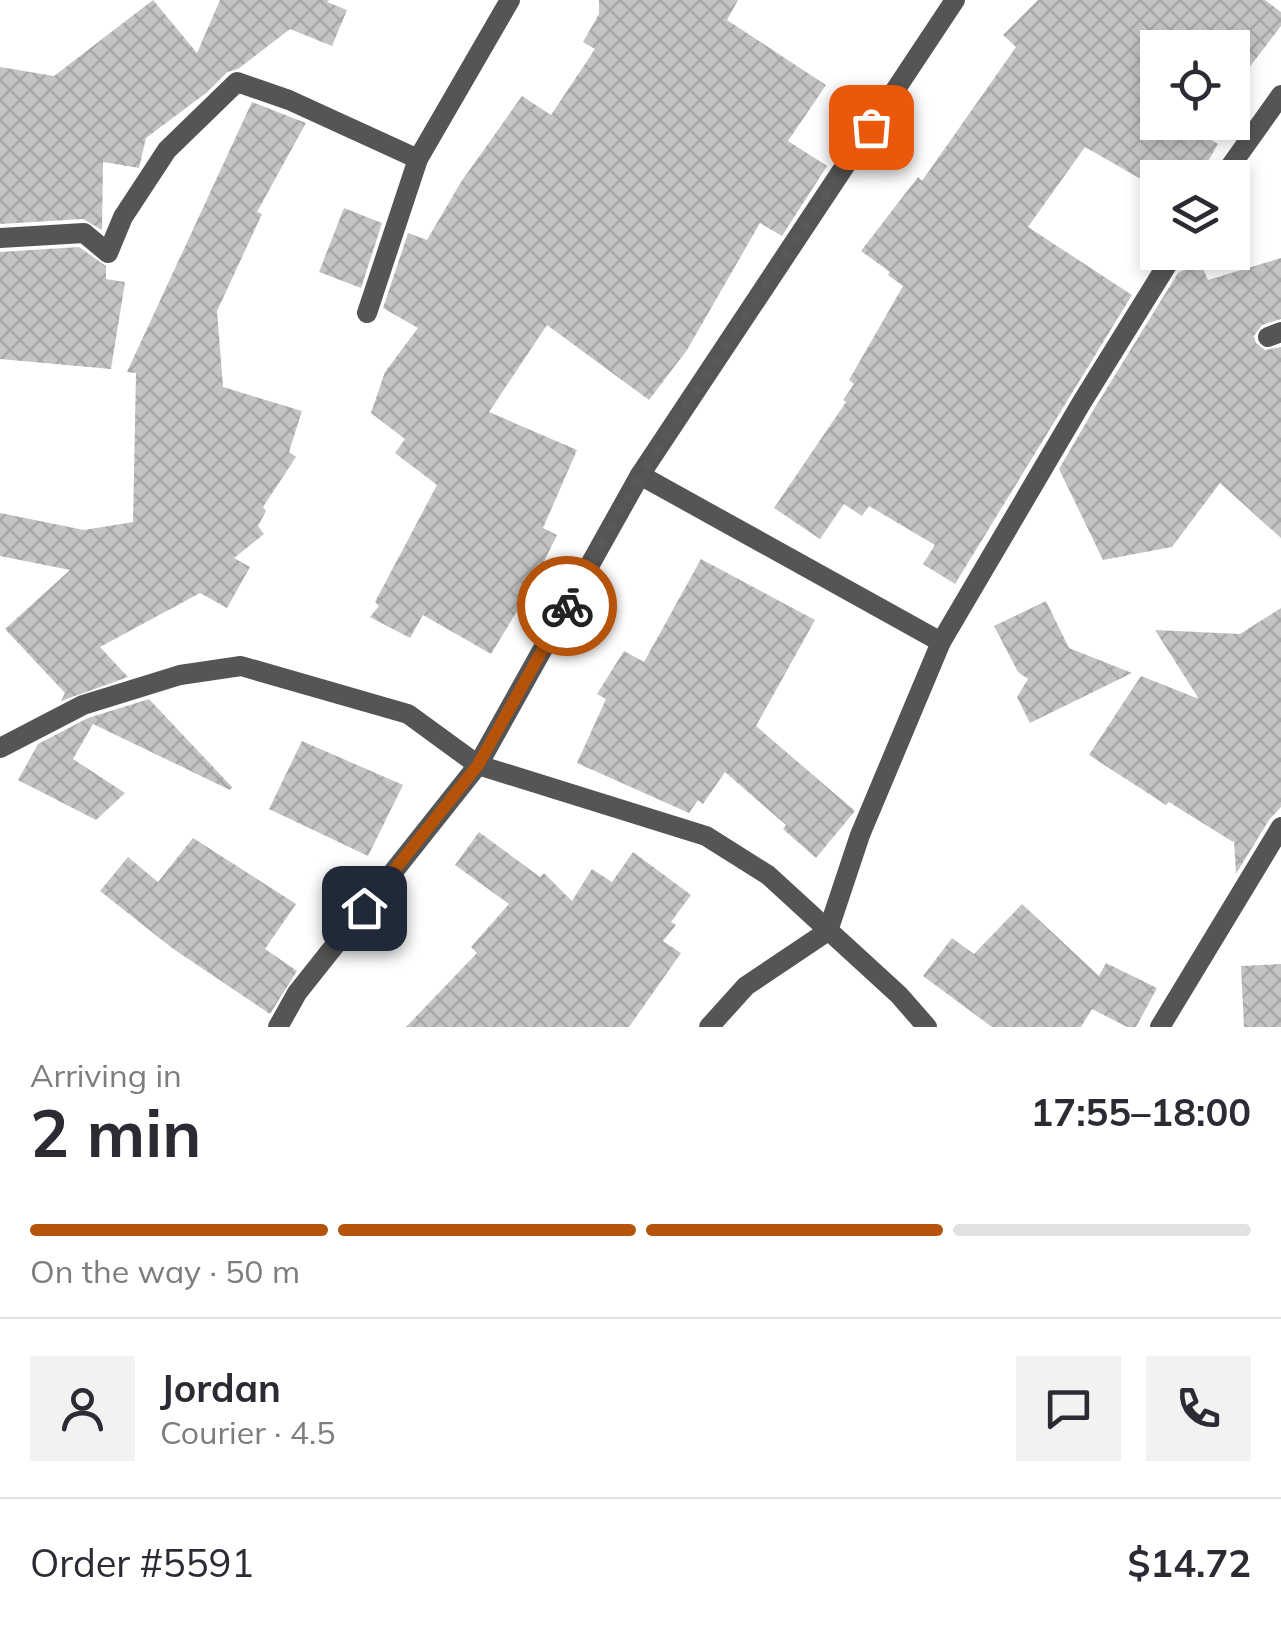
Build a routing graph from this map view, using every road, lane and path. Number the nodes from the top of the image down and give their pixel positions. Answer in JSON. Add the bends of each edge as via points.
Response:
{"nodes":[{"id":1,"x":510,"y":0,"type":"edge"},
{"id":2,"x":956,"y":0,"type":"edge"},
{"id":3,"x":1281,"y":95,"type":"edge"},
{"id":4,"x":418,"y":159,"type":"junction"},
{"id":5,"x":1235,"y":160,"type":"edge"},
{"id":6,"x":0,"y":238,"type":"edge"},
{"id":7,"x":1164,"y":270,"type":"edge"},
{"id":8,"x":368,"y":313,"type":"dead end"},
{"id":9,"x":640,"y":476,"type":"junction"},
{"id":10,"x":941,"y":642,"type":"junction"},
{"id":11,"x":0,"y":748,"type":"edge"},
{"id":12,"x":478,"y":765,"type":"junction"},
{"id":13,"x":1281,"y":827,"type":"edge"},
{"id":14,"x":828,"y":932,"type":"junction"},
{"id":15,"x":278,"y":1027,"type":"edge"},
{"id":16,"x":709,"y":1027,"type":"edge"},
{"id":17,"x":928,"y":1027,"type":"edge"},
{"id":18,"x":1160,"y":1027,"type":"edge"}],
"edges":[{"from":1,"to":4,"type":"street"},
{"from":2,"to":9,"type":"street"},
{"from":3,"to":5,"type":"street"},
{"from":4,"to":6,"type":"street","via":[[237,82],[167,150],[108,253],[84,233]]},
{"from":4,"to":8,"type":"street"},
{"from":7,"to":10,"type":"street"},
{"from":9,"to":10,"type":"street"},
{"from":9,"to":12,"type":"street"},
{"from":10,"to":14,"type":"street","via":[[860,835]]},
{"from":11,"to":12,"type":"street","via":[[83,706],[180,675],[242,666],[408,714]]},
{"from":12,"to":14,"type":"street","via":[[706,836],[768,875]]},
{"from":12,"to":15,"type":"street","via":[[296,993]]},
{"from":13,"to":18,"type":"street"},
{"from":14,"to":16,"type":"street","via":[[746,986]]},
{"from":14,"to":17,"type":"street"}]}
